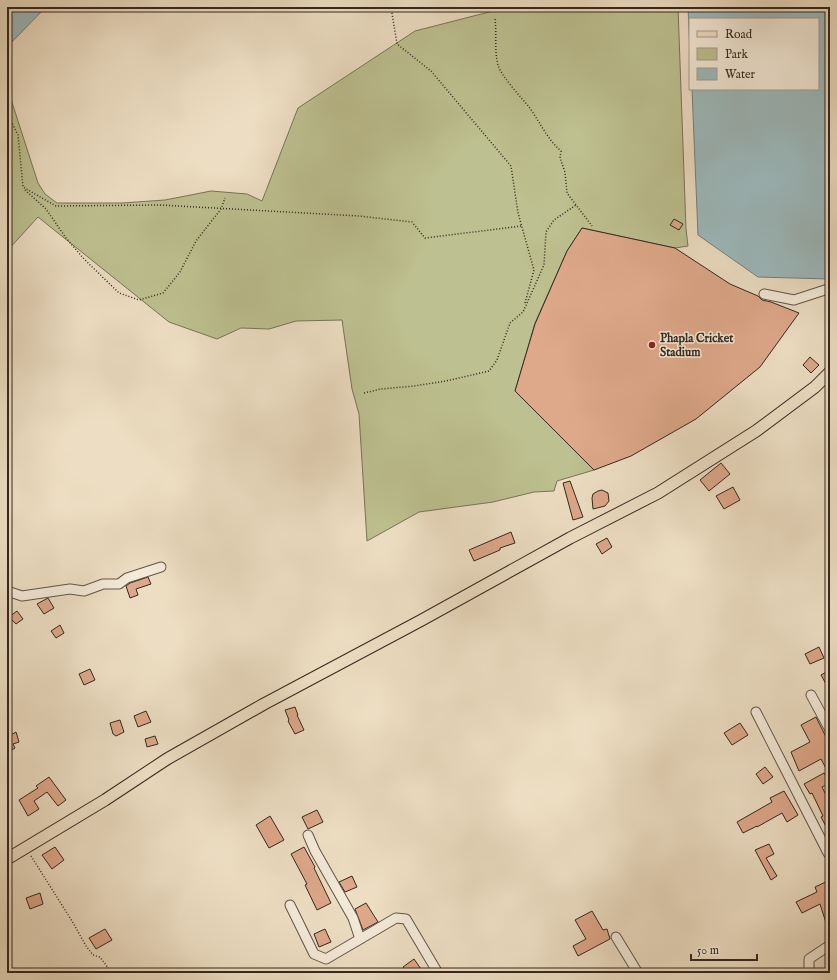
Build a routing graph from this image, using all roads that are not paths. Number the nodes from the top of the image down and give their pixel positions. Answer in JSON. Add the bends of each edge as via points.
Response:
{"nodes":[{"id":1,"x":830,"y":289,"type":"edge"},
{"id":2,"x":764,"y":294,"type":"dead end"},
{"id":3,"x":830,"y":372,"type":"edge"},
{"id":4,"x":161,"y":567,"type":"dead end"},
{"id":5,"x":7,"y":591,"type":"edge"},
{"id":6,"x":811,"y":695,"type":"dead end"},
{"id":7,"x":756,"y":712,"type":"dead end"},
{"id":8,"x":830,"y":730,"type":"edge"},
{"id":9,"x":308,"y":835,"type":"dead end"},
{"id":10,"x":830,"y":853,"type":"edge"},
{"id":11,"x":7,"y":860,"type":"edge"},
{"id":12,"x":290,"y":905,"type":"dead end"},
{"id":13,"x":616,"y":938,"type":"dead end"},
{"id":14,"x":360,"y":939,"type":"junction"},
{"id":15,"x":830,"y":945,"type":"edge"},
{"id":16,"x":438,"y":973,"type":"edge"},
{"id":17,"x":638,"y":973,"type":"edge"},
{"id":18,"x":809,"y":973,"type":"edge"}],
"edges":[{"from":1,"to":2,"type":"street","via":[[794,300]]},
{"from":3,"to":11,"type":"main road","via":[[815,387],[756,431],[658,493],[264,704],[167,760]]},
{"from":4,"to":5,"type":"street","via":[[127,578],[119,584],[103,584],[84,591],[70,589],[22,596]]},
{"from":6,"to":8,"type":"street"},
{"from":7,"to":10,"type":"street","via":[[828,854]]},
{"from":9,"to":14,"type":"street","via":[[353,918]]},
{"from":12,"to":14,"type":"street","via":[[314,954],[326,959]]},
{"from":13,"to":17,"type":"street"},
{"from":14,"to":16,"type":"street","via":[[396,918],[406,919]]},
{"from":15,"to":18,"type":"street","via":[[809,959]]}]}
